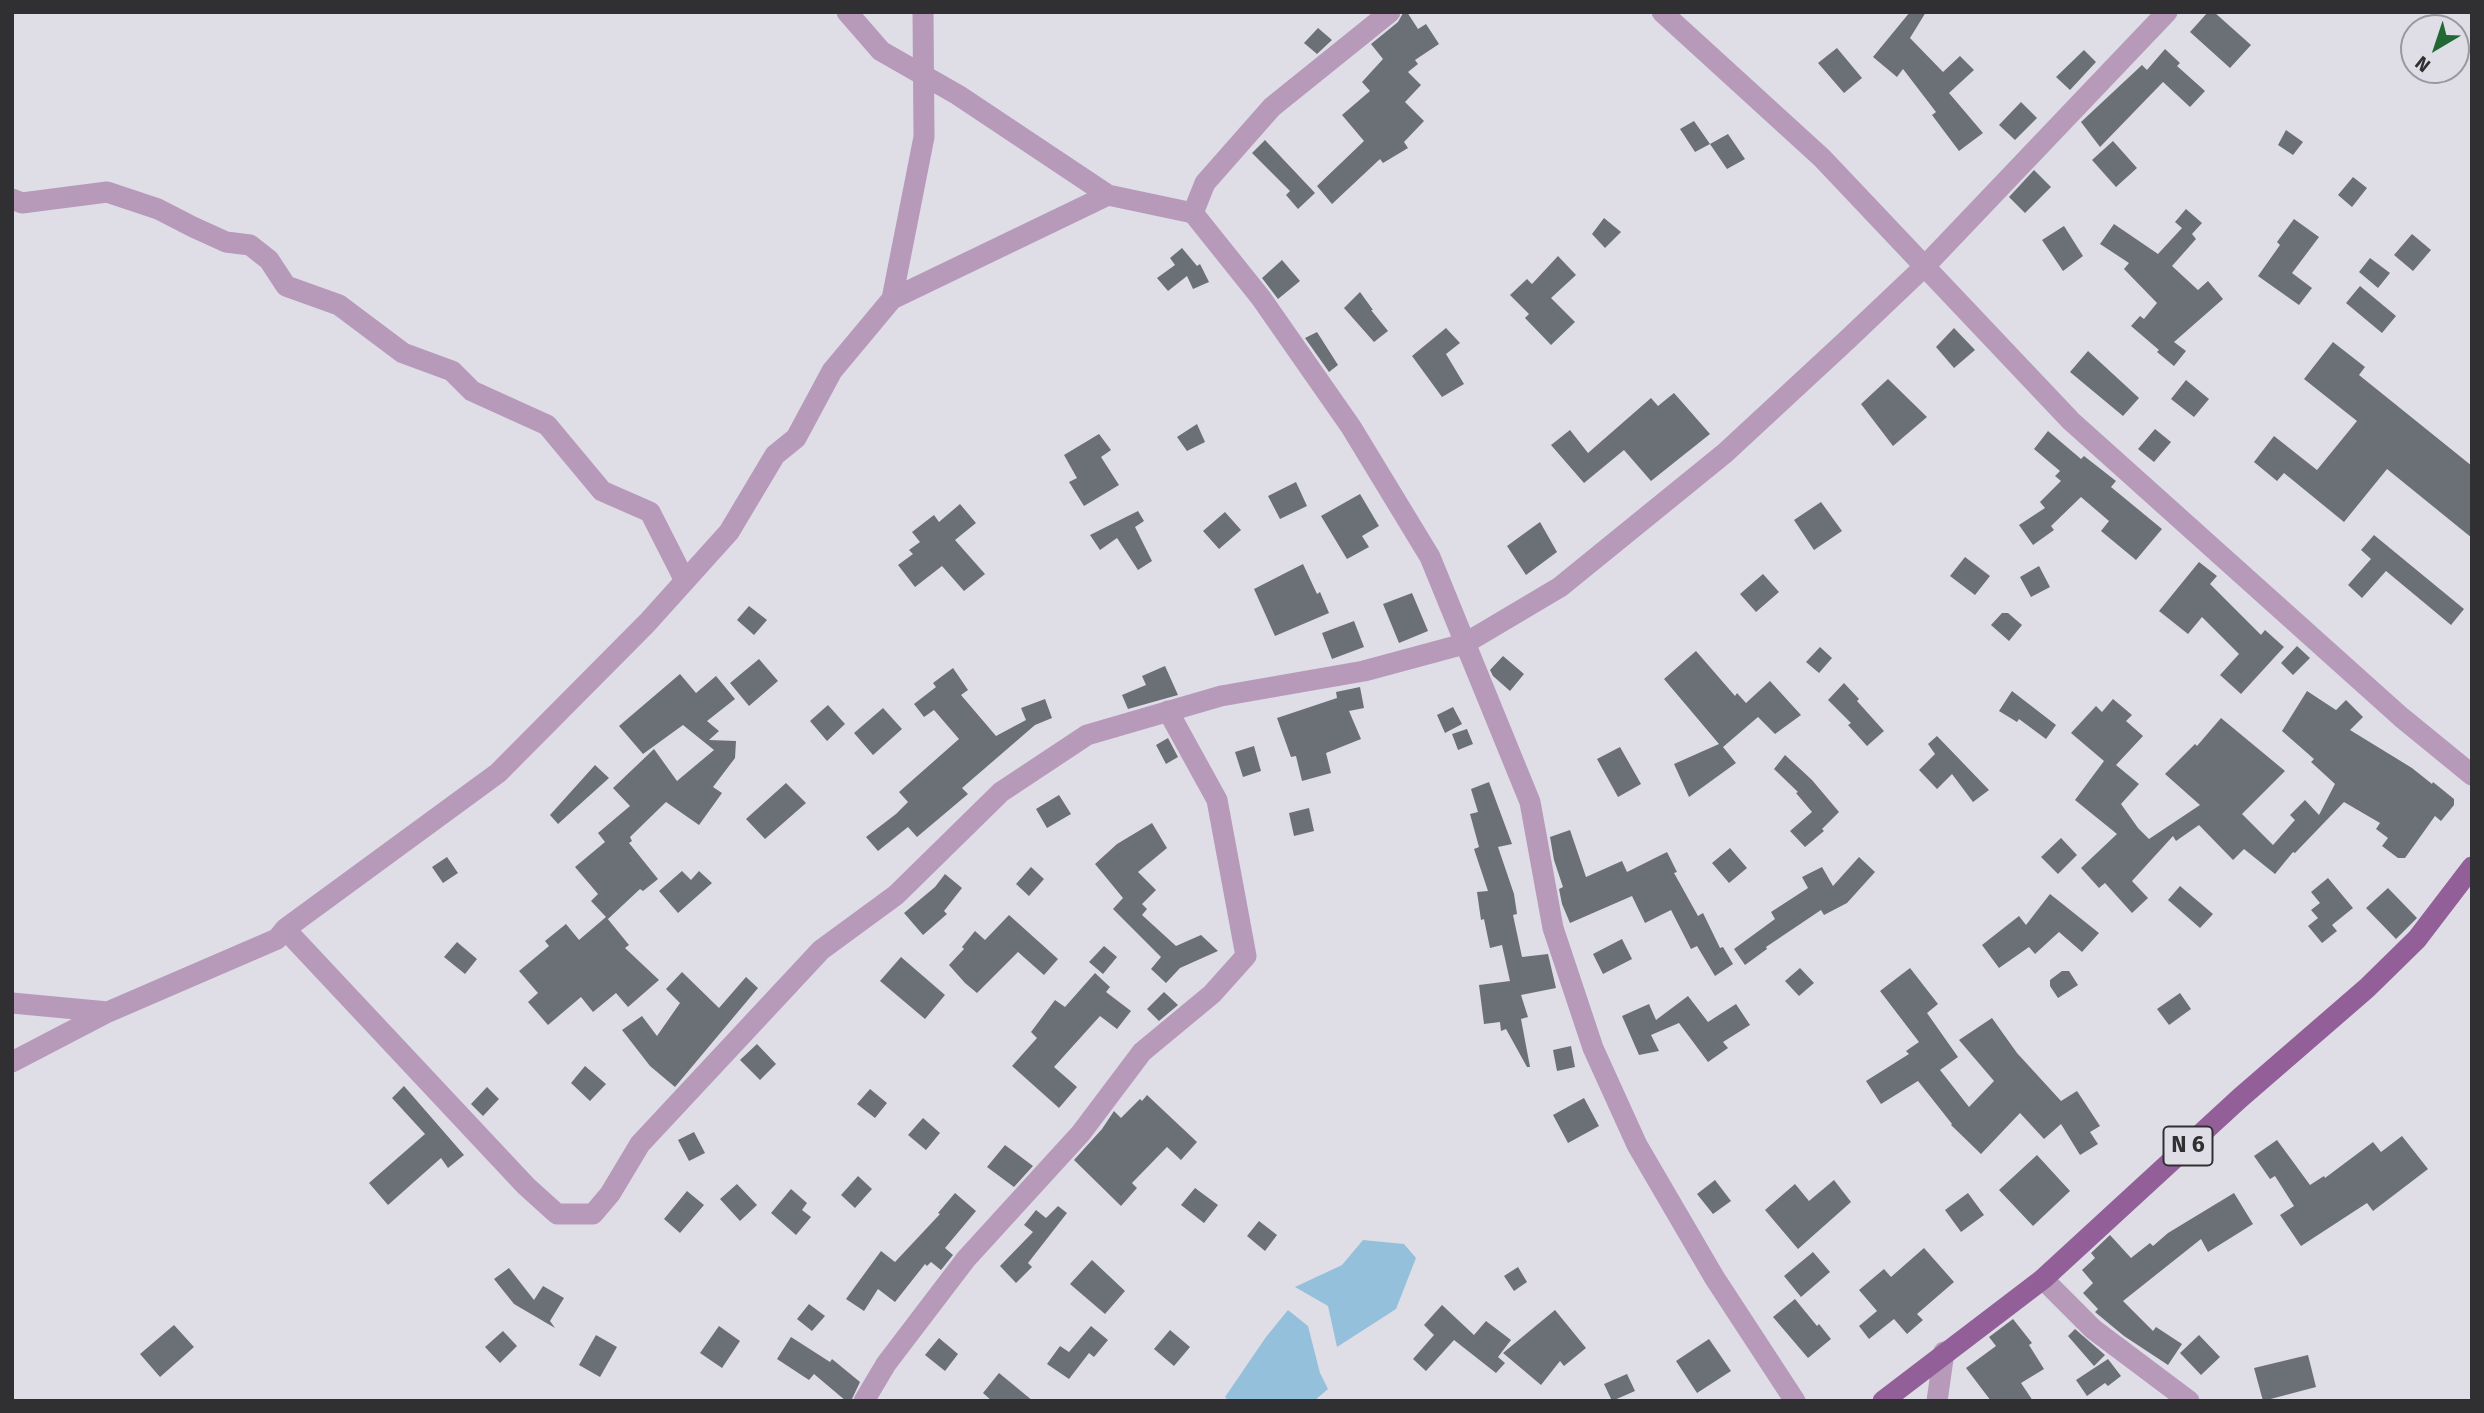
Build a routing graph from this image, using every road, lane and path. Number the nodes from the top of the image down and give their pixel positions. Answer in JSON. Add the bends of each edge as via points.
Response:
{"nodes":[{"id":1,"x":847,"y":12,"type":"edge"},
{"id":2,"x":923,"y":12,"type":"edge"},
{"id":3,"x":1390,"y":12,"type":"edge"},
{"id":4,"x":1662,"y":12,"type":"edge"},
{"id":5,"x":2167,"y":12,"type":"edge"},
{"id":6,"x":923,"y":75,"type":"junction"},
{"id":7,"x":1108,"y":195,"type":"junction"},
{"id":8,"x":12,"y":199,"type":"edge"},
{"id":9,"x":1193,"y":213,"type":"junction"},
{"id":10,"x":1926,"y":266,"type":"junction"},
{"id":11,"x":892,"y":299,"type":"junction"},
{"id":12,"x":685,"y":581,"type":"junction"},
{"id":13,"x":1464,"y":643,"type":"junction"},
{"id":14,"x":1168,"y":711,"type":"junction"},
{"id":15,"x":2472,"y":775,"type":"edge"},
{"id":16,"x":2472,"y":867,"type":"edge"},
{"id":17,"x":285,"y":929,"type":"junction"},
{"id":18,"x":12,"y":1003,"type":"edge"},
{"id":19,"x":108,"y":1012,"type":"junction"},
{"id":20,"x":12,"y":1062,"type":"edge"},
{"id":21,"x":2043,"y":1279,"type":"junction"},
{"id":22,"x":1944,"y":1352,"type":"junction"},
{"id":23,"x":864,"y":1401,"type":"edge"},
{"id":24,"x":1795,"y":1401,"type":"edge"},
{"id":25,"x":1883,"y":1401,"type":"edge"},
{"id":26,"x":1937,"y":1401,"type":"edge"},
{"id":27,"x":2189,"y":1401,"type":"edge"}],
"edges":[{"from":1,"to":6,"type":"street","via":[[881,51]]},
{"from":2,"to":6,"type":"street"},
{"from":3,"to":9,"type":"street","via":[[1272,107],[1205,183]]},
{"from":4,"to":10,"type":"street","via":[[1822,158]]},
{"from":5,"to":10,"type":"street"},
{"from":6,"to":7,"type":"street"},
{"from":6,"to":11,"type":"street","via":[[924,137]]},
{"from":7,"to":9,"type":"street"},
{"from":7,"to":11,"type":"street"},
{"from":8,"to":12,"type":"street","via":[[22,202],[107,192],[158,209],[226,242],[250,246],[269,260],[286,286],[340,305],[403,353],[452,371],[472,391],[547,425],[602,491],[650,512]]},
{"from":9,"to":13,"type":"street","via":[[1261,298],[1351,427],[1430,557]]},
{"from":10,"to":13,"type":"street","via":[[1725,453],[1560,587]]},
{"from":10,"to":15,"type":"street","via":[[2071,421],[2400,717]]},
{"from":11,"to":12,"type":"street","via":[[832,371],[796,438],[775,455],[729,532]]},
{"from":12,"to":17,"type":"street","via":[[498,773]]},
{"from":13,"to":14,"type":"street","via":[[1364,671],[1221,696]]},
{"from":13,"to":24,"type":"street","via":[[1530,803],[1553,928],[1593,1048],[1637,1145],[1714,1277]]},
{"from":14,"to":17,"type":"street","via":[[1087,735],[1001,792],[896,895],[821,950],[640,1144],[610,1195],[593,1214],[558,1214],[526,1186]]},
{"from":14,"to":23,"type":"street","via":[[1217,800],[1246,956],[1212,994],[1142,1052],[1081,1133],[966,1259],[886,1364]]},
{"from":16,"to":21,"type":"main road","number":"N 6","via":[[2417,939],[2367,988]]},
{"from":17,"to":19,"type":"street","via":[[277,939]]},
{"from":18,"to":19,"type":"street"},
{"from":19,"to":20,"type":"street"},
{"from":21,"to":22,"type":"main road","number":"N 6"},
{"from":21,"to":27,"type":"street","via":[[2093,1329]]},
{"from":22,"to":25,"type":"main road","number":"N 6"},
{"from":22,"to":26,"type":"street"}]}
